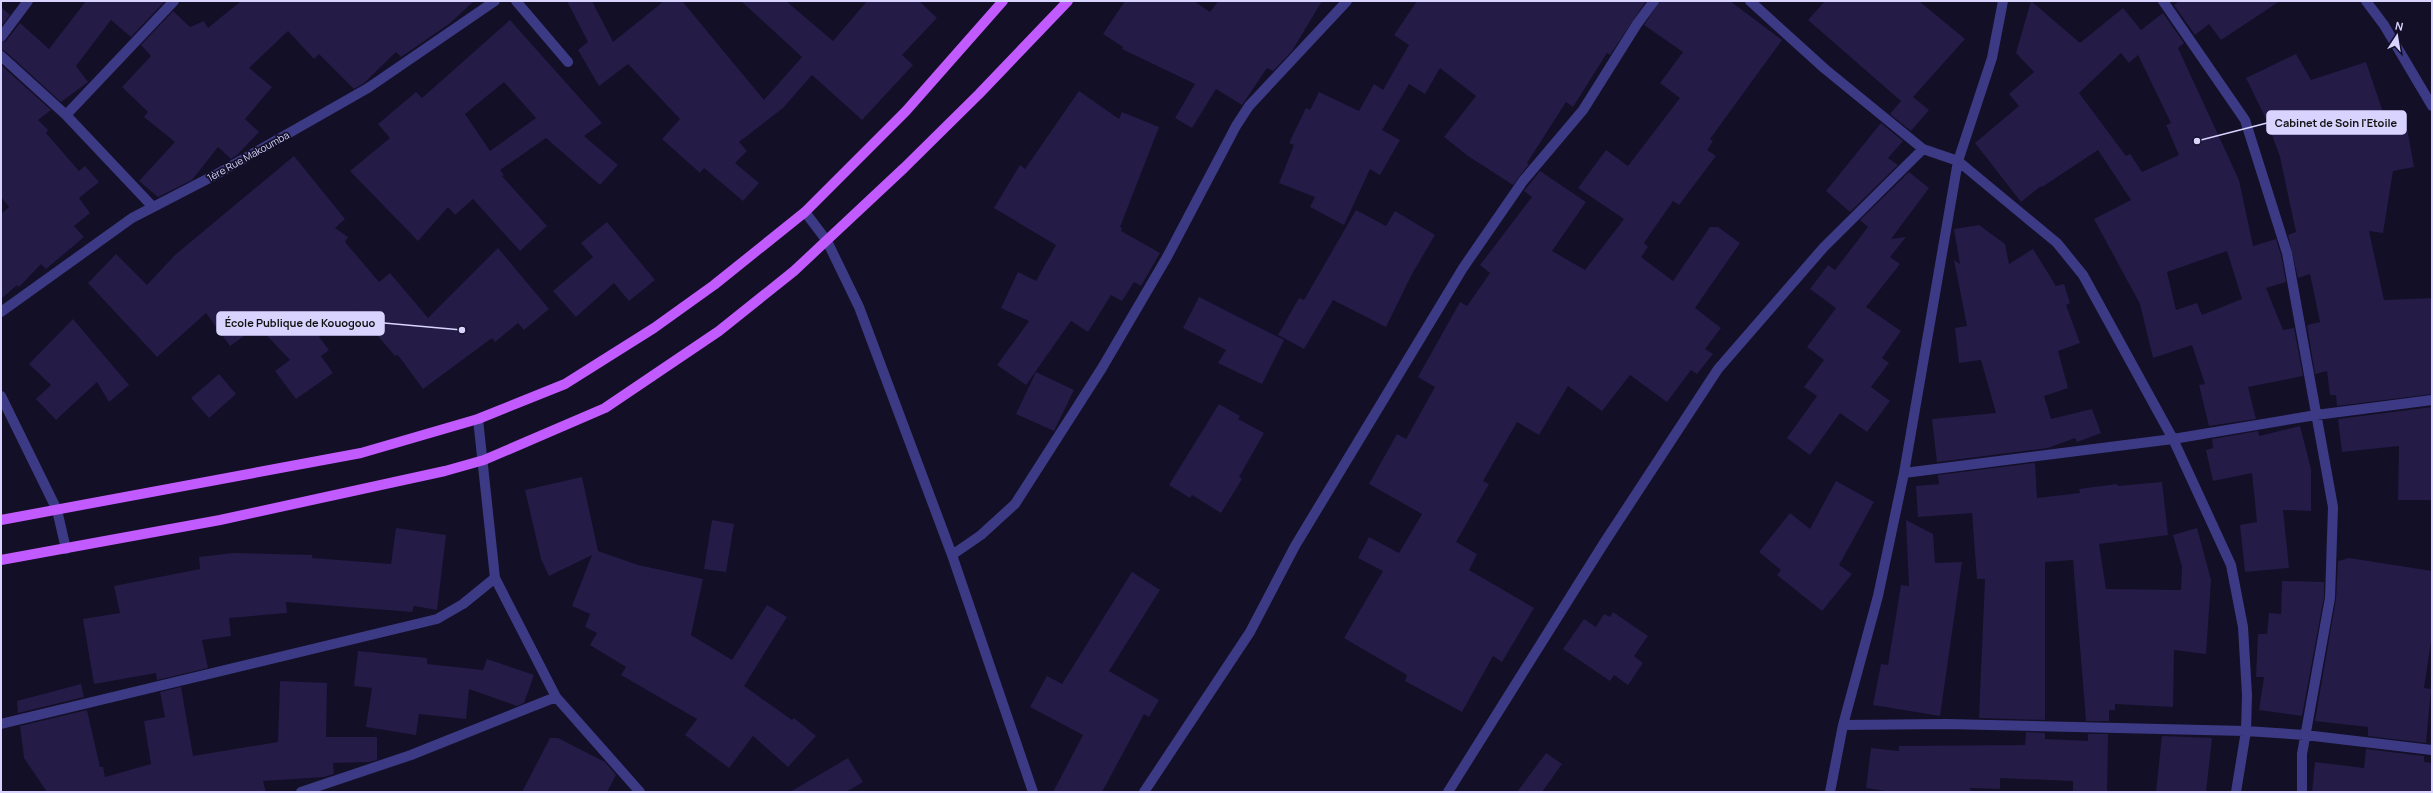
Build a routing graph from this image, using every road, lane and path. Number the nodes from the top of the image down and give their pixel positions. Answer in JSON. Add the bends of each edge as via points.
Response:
{"nodes":[{"id":1,"x":28,"y":1,"type":"edge"},
{"id":2,"x":174,"y":1,"type":"edge"},
{"id":3,"x":495,"y":1,"type":"edge"},
{"id":4,"x":516,"y":1,"type":"edge"},
{"id":5,"x":1003,"y":1,"type":"edge"},
{"id":6,"x":1068,"y":1,"type":"edge"},
{"id":7,"x":1347,"y":1,"type":"edge"},
{"id":8,"x":1654,"y":1,"type":"edge"},
{"id":9,"x":1750,"y":1,"type":"edge"},
{"id":10,"x":2003,"y":1,"type":"edge"},
{"id":11,"x":2163,"y":1,"type":"edge"},
{"id":12,"x":2366,"y":1,"type":"edge"},
{"id":13,"x":1,"y":37,"type":"edge"},
{"id":14,"x":1,"y":56,"type":"edge"},
{"id":15,"x":568,"y":62,"type":"dead end"},
{"id":16,"x":2432,"y":106,"type":"edge"},
{"id":17,"x":66,"y":115,"type":"junction"},
{"id":18,"x":1923,"y":149,"type":"junction"},
{"id":19,"x":1958,"y":161,"type":"junction"},
{"id":20,"x":152,"y":206,"type":"junction"},
{"id":21,"x":805,"y":212,"type":"junction"},
{"id":22,"x":827,"y":240,"type":"junction"},
{"id":23,"x":1,"y":312,"type":"edge"},
{"id":24,"x":1,"y":396,"type":"edge"},
{"id":25,"x":2432,"y":400,"type":"edge"},
{"id":26,"x":2316,"y":415,"type":"junction"},
{"id":27,"x":478,"y":419,"type":"junction"},
{"id":28,"x":2173,"y":439,"type":"junction"},
{"id":29,"x":484,"y":460,"type":"junction"},
{"id":30,"x":1904,"y":473,"type":"junction"},
{"id":31,"x":57,"y":510,"type":"junction"},
{"id":32,"x":1,"y":520,"type":"edge"},
{"id":33,"x":66,"y":549,"type":"junction"},
{"id":34,"x":952,"y":555,"type":"junction"},
{"id":35,"x":1,"y":560,"type":"edge"},
{"id":36,"x":495,"y":578,"type":"junction"},
{"id":37,"x":556,"y":697,"type":"junction"},
{"id":38,"x":1,"y":724,"type":"edge"},
{"id":39,"x":1843,"y":725,"type":"junction"},
{"id":40,"x":2246,"y":731,"type":"junction"},
{"id":41,"x":2305,"y":735,"type":"junction"},
{"id":42,"x":2432,"y":750,"type":"edge"},
{"id":43,"x":301,"y":792,"type":"edge"},
{"id":44,"x":640,"y":792,"type":"edge"},
{"id":45,"x":1033,"y":792,"type":"edge"},
{"id":46,"x":1144,"y":792,"type":"edge"},
{"id":47,"x":1448,"y":792,"type":"edge"},
{"id":48,"x":1830,"y":792,"type":"edge"},
{"id":49,"x":2236,"y":792,"type":"edge"},
{"id":50,"x":2302,"y":792,"type":"edge"}],
"edges":[{"from":1,"to":13,"type":"street"},
{"from":2,"to":17,"type":"street"},
{"from":3,"to":20,"type":"street","name":"1ère Rue Makoumba","via":[[368,88],[217,174]]},
{"from":4,"to":15,"type":"street"},
{"from":5,"to":21,"type":"main road","via":[[906,111]]},
{"from":6,"to":22,"type":"main road","via":[[980,94]]},
{"from":7,"to":34,"type":"street","via":[[1249,106],[1102,368],[1015,504],[981,535]]},
{"from":8,"to":46,"type":"street","via":[[1583,110],[1524,181],[1463,268],[1295,546],[1250,632]]},
{"from":9,"to":18,"type":"street","via":[[1825,69]]},
{"from":10,"to":19,"type":"street","via":[[1992,58]]},
{"from":11,"to":26,"type":"street","via":[[2245,120],[2287,253]]},
{"from":12,"to":16,"type":"street","via":[[2384,25]]},
{"from":14,"to":17,"type":"street"},
{"from":17,"to":20,"type":"street"},
{"from":18,"to":19,"type":"street"},
{"from":18,"to":47,"type":"street","via":[[1824,247],[1718,369],[1604,543]]},
{"from":19,"to":28,"type":"street","via":[[2058,243],[2083,275]]},
{"from":19,"to":30,"type":"street"},
{"from":20,"to":23,"type":"street","name":"1ère Rue Makoumba"},
{"from":21,"to":22,"type":"street"},
{"from":21,"to":27,"type":"main road","via":[[714,285],[654,328],[572,380]]},
{"from":22,"to":29,"type":"main road","via":[[794,271],[719,331],[605,408]]},
{"from":22,"to":34,"type":"street","via":[[859,307]]},
{"from":24,"to":31,"type":"street"},
{"from":25,"to":26,"type":"street"},
{"from":26,"to":28,"type":"street"},
{"from":26,"to":41,"type":"street","via":[[2333,507],[2330,598]]},
{"from":27,"to":29,"type":"street"},
{"from":27,"to":31,"type":"main road","via":[[361,452]]},
{"from":28,"to":30,"type":"street"},
{"from":28,"to":40,"type":"street","via":[[2231,565],[2243,627],[2247,696]]},
{"from":29,"to":33,"type":"main road","via":[[445,471],[220,520]]},
{"from":29,"to":36,"type":"street"},
{"from":30,"to":39,"type":"street","via":[[1878,596]]},
{"from":31,"to":32,"type":"main road"},
{"from":31,"to":33,"type":"street"},
{"from":33,"to":35,"type":"main road"},
{"from":34,"to":45,"type":"street"},
{"from":36,"to":37,"type":"street"},
{"from":36,"to":38,"type":"street","via":[[463,604],[437,619],[385,634],[333,644]]},
{"from":37,"to":43,"type":"street","via":[[411,755]]},
{"from":37,"to":44,"type":"street"},
{"from":39,"to":40,"type":"street","via":[[1946,724]]},
{"from":39,"to":48,"type":"street"},
{"from":40,"to":41,"type":"street"},
{"from":40,"to":49,"type":"street"},
{"from":41,"to":42,"type":"street"},
{"from":41,"to":50,"type":"street"}]}
